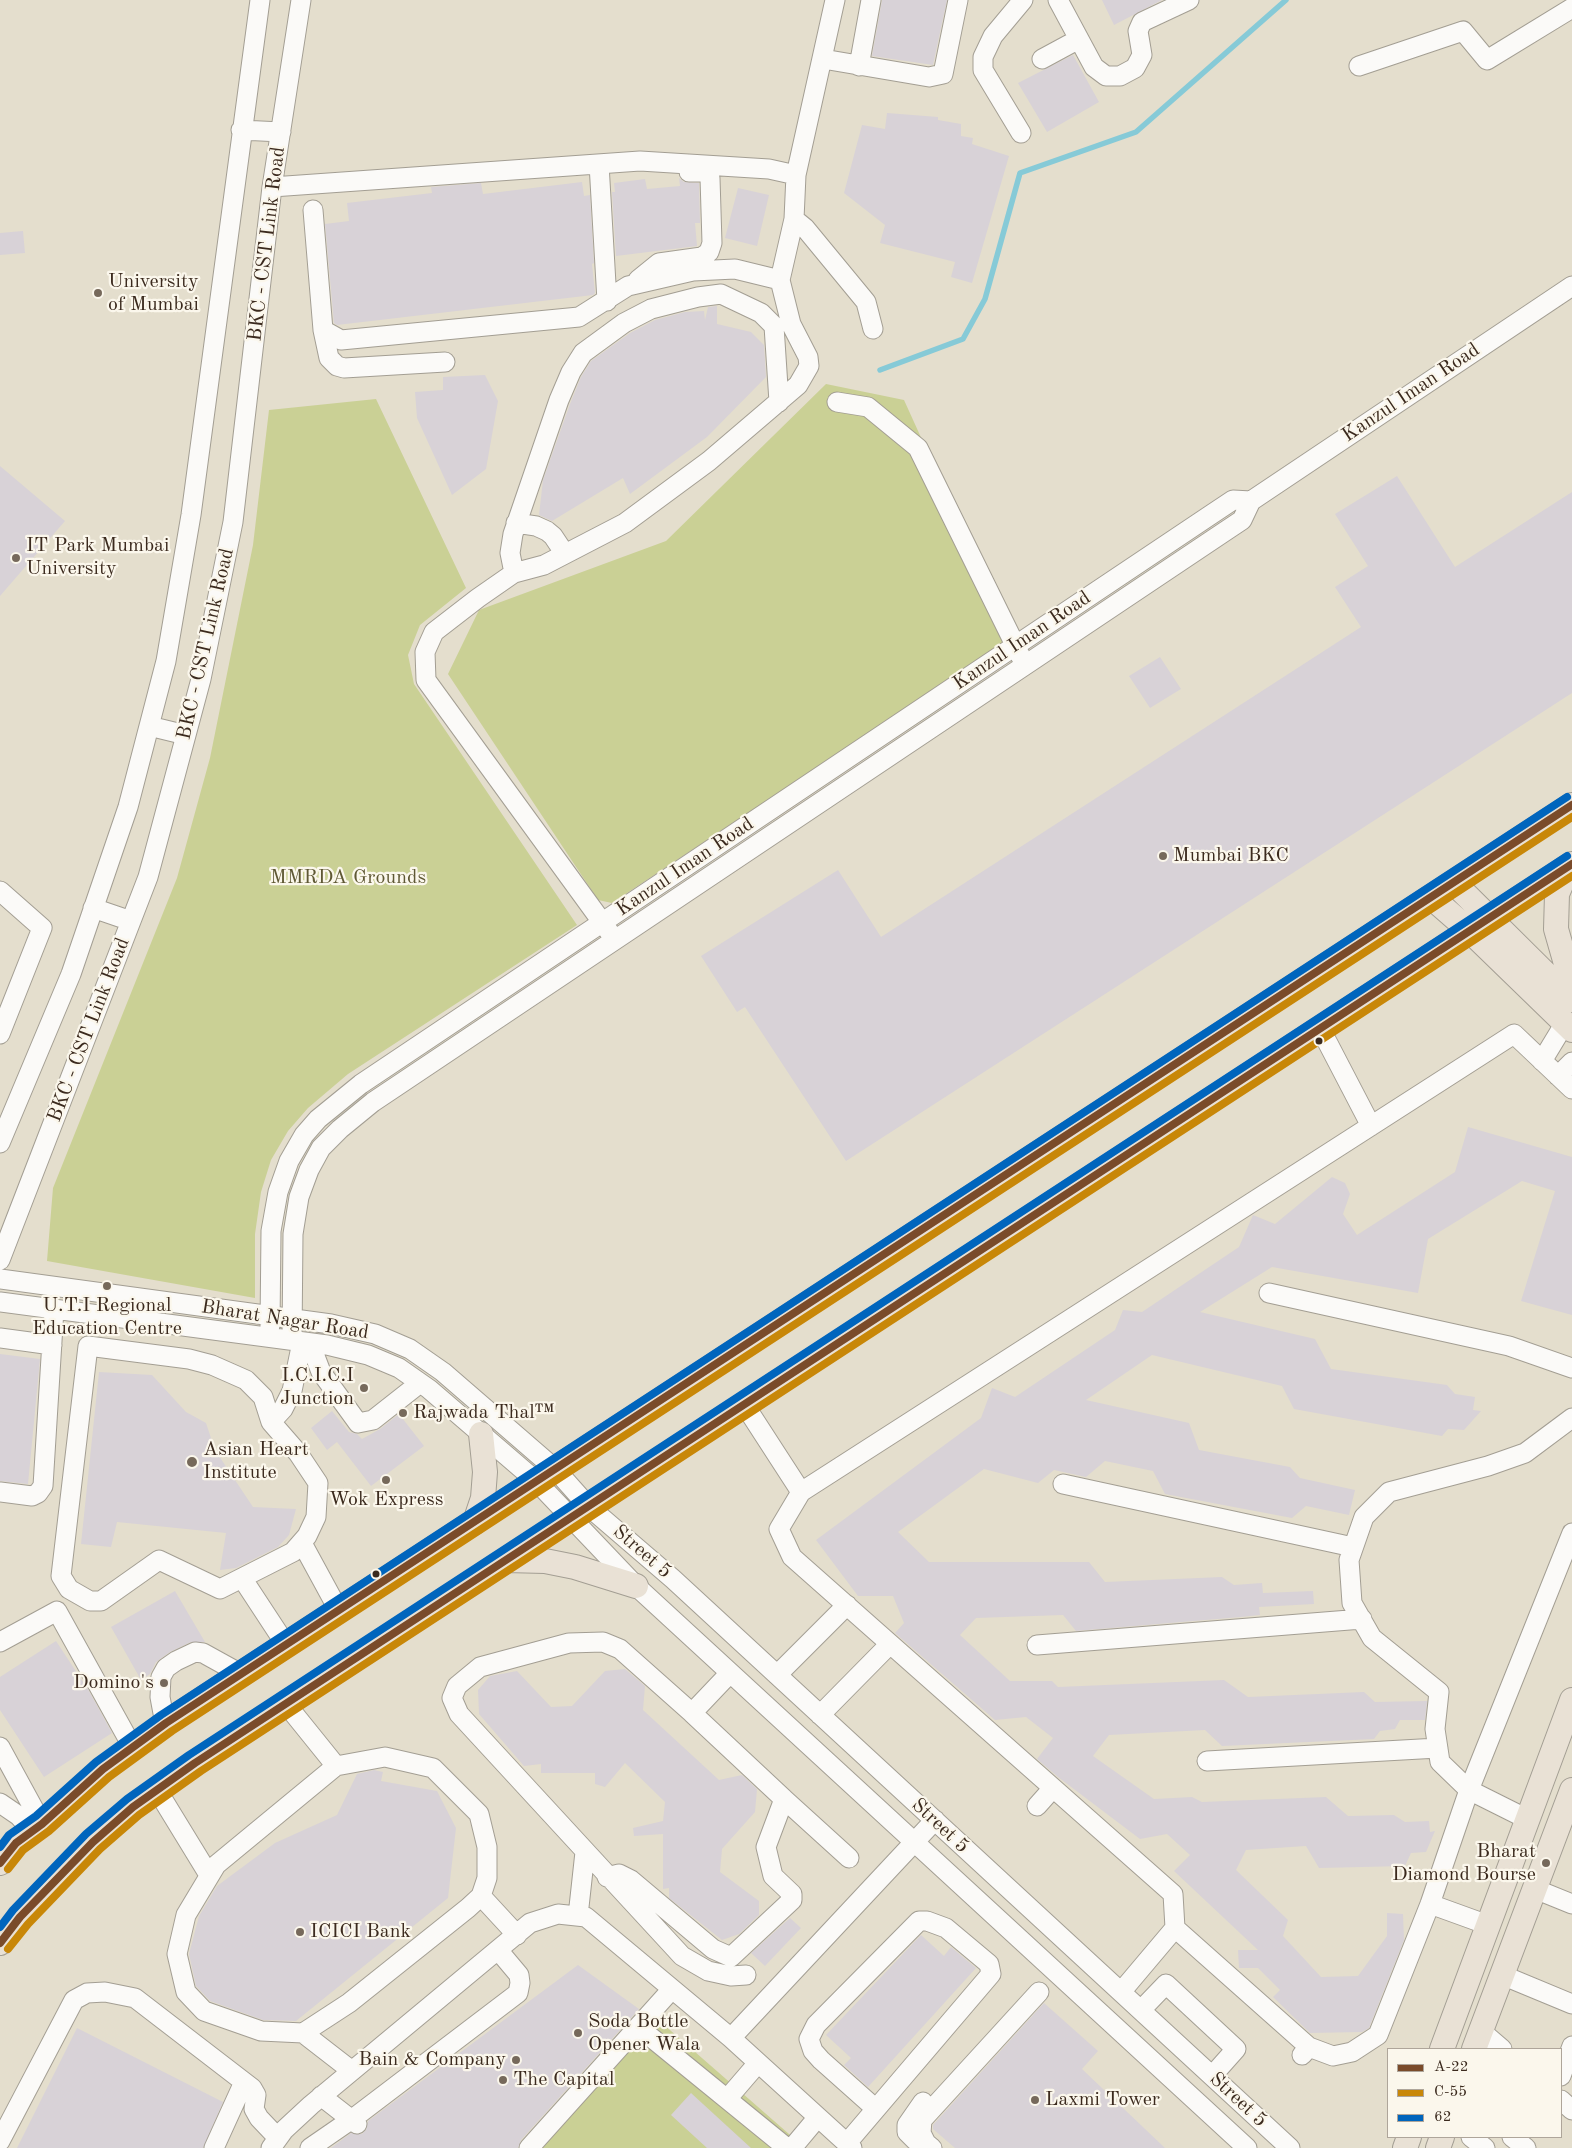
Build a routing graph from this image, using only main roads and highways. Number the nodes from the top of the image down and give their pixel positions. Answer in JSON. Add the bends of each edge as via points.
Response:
{"nodes":[{"id":1,"x":1572,"y":805,"type":"edge"},
{"id":2,"x":1570,"y":865,"type":"edge"},
{"id":3,"x":1454,"y":883,"type":"junction"},
{"id":4,"x":1431,"y":897,"type":"junction"},
{"id":5,"x":1479,"y":924,"type":"junction"},
{"id":6,"x":1572,"y":985,"type":"edge"},
{"id":7,"x":1572,"y":1000,"type":"edge"},
{"id":8,"x":1569,"y":1026,"type":"edge"},
{"id":9,"x":481,"y":1434,"type":"road end"},
{"id":10,"x":475,"y":1522,"type":"junction"},
{"id":11,"x":506,"y":1560,"type":"junction"},
{"id":12,"x":636,"y":1586,"type":"road end"},
{"id":13,"x":1572,"y":1700,"type":"edge"},
{"id":14,"x":1572,"y":1790,"type":"edge"},
{"id":15,"x":24,"y":1829,"type":"edge"},
{"id":16,"x":0,"y":1863,"type":"edge"},
{"id":17,"x":0,"y":1943,"type":"edge"},
{"id":18,"x":1478,"y":2040,"type":"edge"},
{"id":19,"x":1442,"y":2048,"type":"edge"}],
"edges":[{"from":1,"to":3,"type":"main road"},
{"from":2,"to":5,"type":"main road"},
{"from":2,"to":6,"type":"main road","via":[[1557,894],[1556,928]]},
{"from":3,"to":4,"type":"main road"},
{"from":3,"to":5,"type":"main road"},
{"from":4,"to":5,"type":"main road"},
{"from":4,"to":10,"type":"main road"},
{"from":5,"to":7,"type":"main road"},
{"from":5,"to":8,"type":"main road"},
{"from":5,"to":11,"type":"main road"},
{"from":9,"to":10,"type":"main road","via":[[485,1472],[483,1498]]},
{"from":10,"to":15,"type":"main road","via":[[165,1724],[130,1743],[103,1769]]},
{"from":11,"to":12,"type":"main road","via":[[545,1561],[575,1567]]},
{"from":11,"to":17,"type":"main road","via":[[157,1790],[93,1842]]},
{"from":13,"to":19,"type":"main road"},
{"from":14,"to":18,"type":"main road"},
{"from":15,"to":16,"type":"main road"}]}
